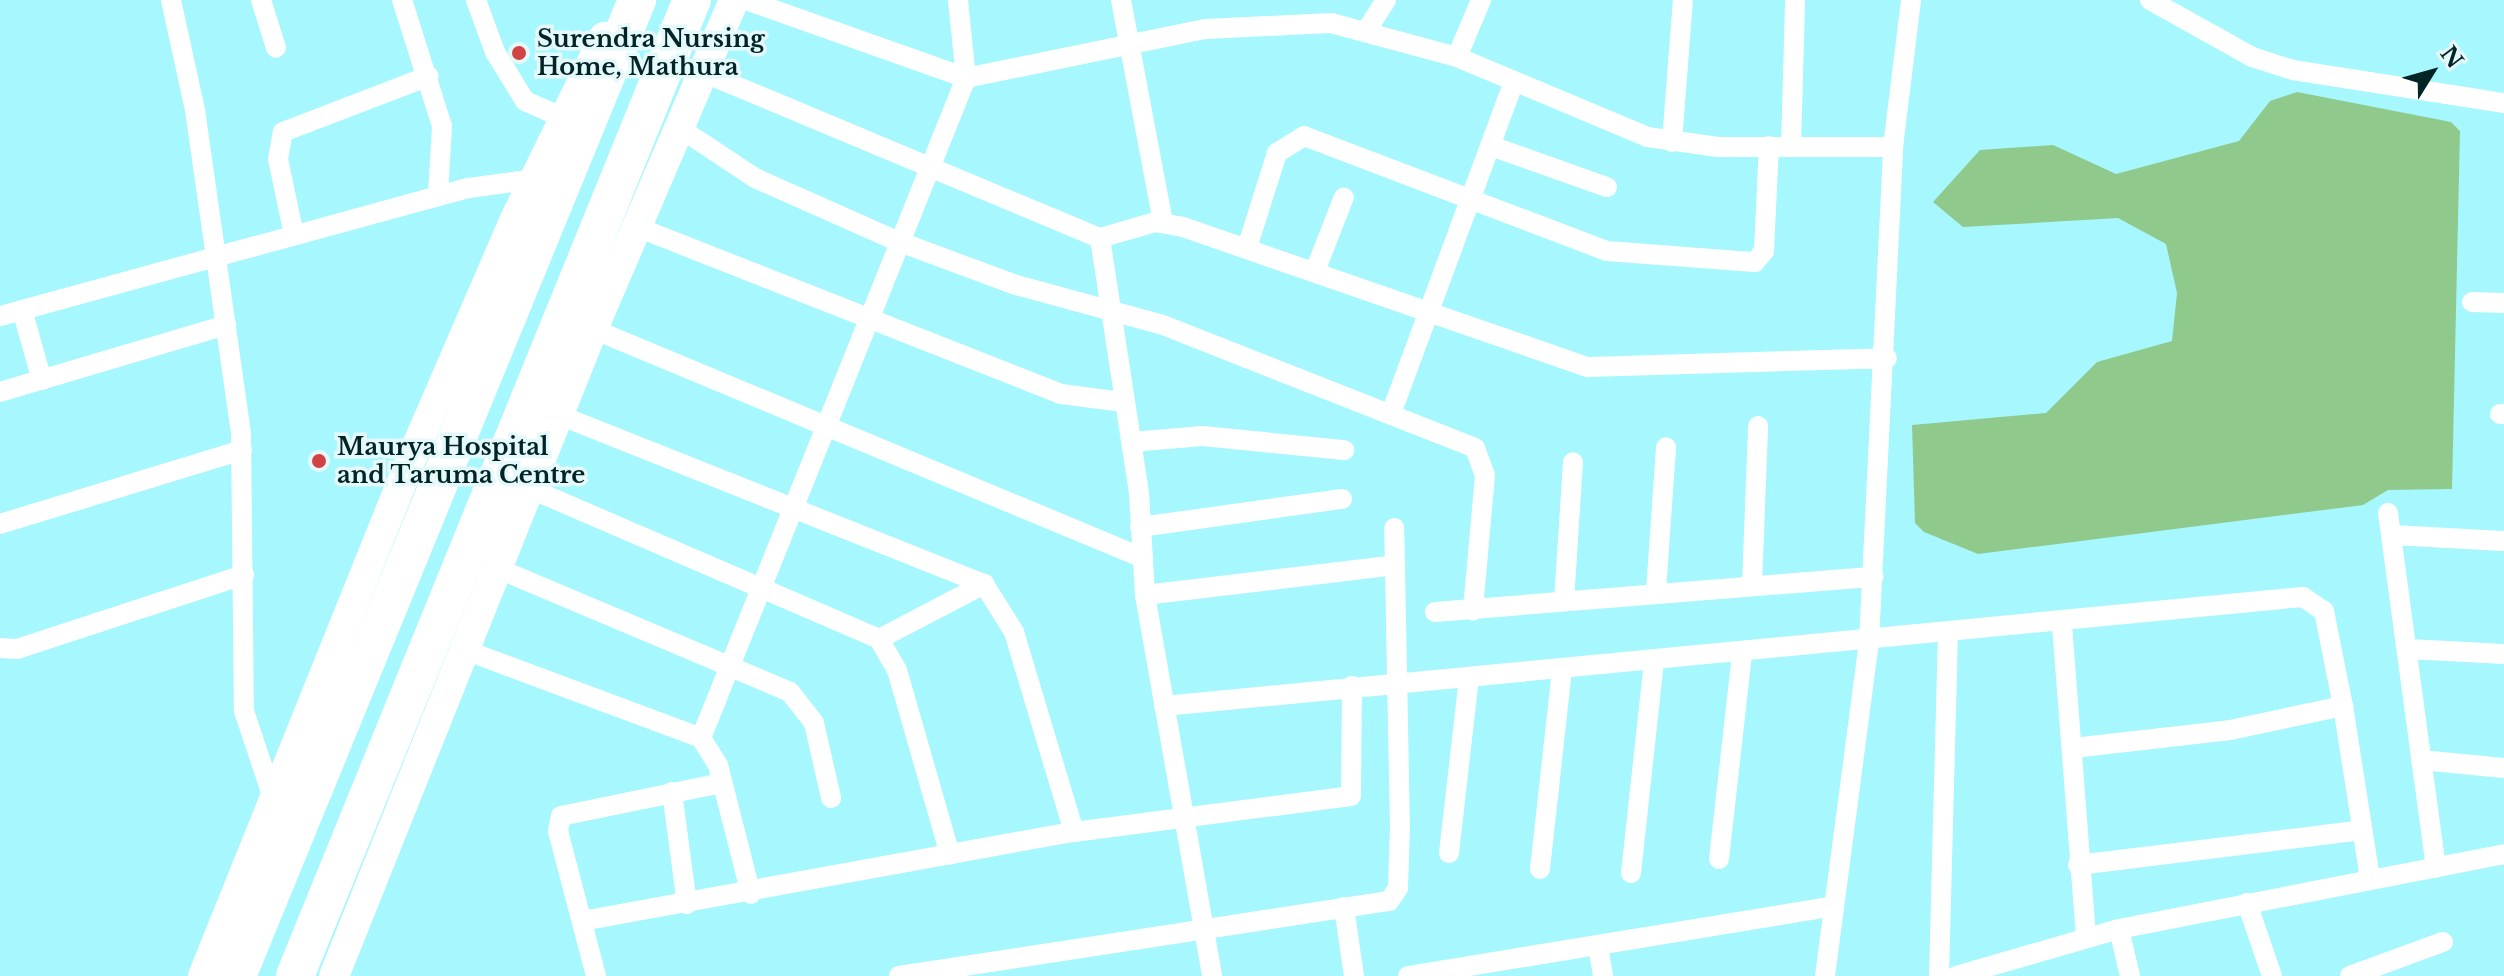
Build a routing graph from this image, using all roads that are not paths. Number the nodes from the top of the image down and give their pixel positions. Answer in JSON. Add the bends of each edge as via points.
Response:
{"nodes":[{"id":1,"x":171,"y":0,"type":"edge"},
{"id":2,"x":261,"y":0,"type":"edge"},
{"id":3,"x":402,"y":0,"type":"edge"},
{"id":4,"x":476,"y":0,"type":"edge"},
{"id":5,"x":618,"y":0,"type":"edge"},
{"id":6,"x":637,"y":0,"type":"edge"},
{"id":7,"x":692,"y":0,"type":"edge"},
{"id":8,"x":734,"y":0,"type":"edge"},
{"id":9,"x":746,"y":0,"type":"edge"},
{"id":10,"x":958,"y":0,"type":"edge"},
{"id":11,"x":1121,"y":0,"type":"edge"},
{"id":12,"x":1386,"y":0,"type":"edge"},
{"id":13,"x":1481,"y":0,"type":"edge"},
{"id":14,"x":1683,"y":0,"type":"edge"},
{"id":15,"x":1795,"y":0,"type":"edge"},
{"id":16,"x":1911,"y":0,"type":"edge"},
{"id":17,"x":2150,"y":0,"type":"edge"},
{"id":18,"x":1368,"y":28,"type":"junction"},
{"id":19,"x":1128,"y":44,"type":"junction"},
{"id":20,"x":276,"y":48,"type":"dead end"},
{"id":21,"x":1457,"y":57,"type":"junction"},
{"id":22,"x":700,"y":71,"type":"junction"},
{"id":23,"x":429,"y":76,"type":"junction"},
{"id":24,"x":966,"y":78,"type":"junction"},
{"id":25,"x":1514,"y":81,"type":"junction"},
{"id":26,"x":2504,"y":103,"type":"edge"},
{"id":27,"x":564,"y":118,"type":"junction"},
{"id":28,"x":678,"y":127,"type":"junction"},
{"id":29,"x":1672,"y":142,"type":"junction"},
{"id":30,"x":1491,"y":146,"type":"junction"},
{"id":31,"x":1769,"y":146,"type":"junction"},
{"id":32,"x":1791,"y":147,"type":"junction"},
{"id":33,"x":1893,"y":147,"type":"junction"},
{"id":34,"x":929,"y":162,"type":"junction"},
{"id":35,"x":534,"y":179,"type":"junction"},
{"id":36,"x":1607,"y":187,"type":"dead end"},
{"id":37,"x":438,"y":196,"type":"junction"},
{"id":38,"x":1344,"y":197,"type":"dead end"},
{"id":39,"x":1470,"y":201,"type":"junction"},
{"id":40,"x":1163,"y":223,"type":"junction"},
{"id":41,"x":637,"y":227,"type":"junction"},
{"id":42,"x":294,"y":235,"type":"junction"},
{"id":43,"x":1100,"y":238,"type":"junction"},
{"id":44,"x":897,"y":241,"type":"junction"},
{"id":45,"x":1247,"y":248,"type":"junction"},
{"id":46,"x":216,"y":256,"type":"junction"},
{"id":47,"x":1315,"y":271,"type":"junction"},
{"id":48,"x":2472,"y":302,"type":"dead end"},
{"id":49,"x":2504,"y":303,"type":"edge"},
{"id":50,"x":22,"y":310,"type":"junction"},
{"id":51,"x":1112,"y":310,"type":"junction"},
{"id":52,"x":0,"y":316,"type":"edge"},
{"id":53,"x":1428,"y":316,"type":"junction"},
{"id":54,"x":867,"y":320,"type":"junction"},
{"id":55,"x":226,"y":325,"type":"junction"},
{"id":56,"x":593,"y":329,"type":"junction"},
{"id":57,"x":1887,"y":358,"type":"junction"},
{"id":58,"x":42,"y":380,"type":"junction"},
{"id":59,"x":0,"y":392,"type":"edge"},
{"id":60,"x":1123,"y":402,"type":"junction"},
{"id":61,"x":1392,"y":411,"type":"junction"},
{"id":62,"x":559,"y":415,"type":"junction"},
{"id":63,"x":1758,"y":426,"type":"dead end"},
{"id":64,"x":823,"y":428,"type":"junction"},
{"id":65,"x":1131,"y":442,"type":"junction"},
{"id":66,"x":1666,"y":447,"type":"dead end"},
{"id":67,"x":242,"y":450,"type":"junction"},
{"id":68,"x":1344,"y":450,"type":"dead end"},
{"id":69,"x":1573,"y":462,"type":"dead end"},
{"id":70,"x":531,"y":489,"type":"junction"},
{"id":71,"x":1342,"y":499,"type":"dead end"},
{"id":72,"x":789,"y":508,"type":"junction"},
{"id":73,"x":2388,"y":513,"type":"dead end"},
{"id":74,"x":0,"y":524,"type":"edge"},
{"id":75,"x":1140,"y":527,"type":"junction"},
{"id":76,"x":1394,"y":528,"type":"dead end"},
{"id":77,"x":2392,"y":535,"type":"junction"},
{"id":78,"x":2504,"y":541,"type":"edge"},
{"id":79,"x":1143,"y":558,"type":"junction"},
{"id":80,"x":1395,"y":565,"type":"junction"},
{"id":81,"x":499,"y":569,"type":"junction"},
{"id":82,"x":244,"y":575,"type":"junction"},
{"id":83,"x":1874,"y":577,"type":"junction"},
{"id":84,"x":984,"y":584,"type":"junction"},
{"id":85,"x":759,"y":585,"type":"junction"},
{"id":86,"x":1752,"y":585,"type":"junction"},
{"id":87,"x":1656,"y":591,"type":"junction"},
{"id":88,"x":1145,"y":595,"type":"junction"},
{"id":89,"x":1564,"y":601,"type":"junction"},
{"id":90,"x":1473,"y":610,"type":"junction"},
{"id":91,"x":1435,"y":612,"type":"dead end"},
{"id":92,"x":2062,"y":625,"type":"junction"},
{"id":93,"x":1948,"y":636,"type":"junction"},
{"id":94,"x":879,"y":639,"type":"junction"},
{"id":95,"x":1869,"y":642,"type":"junction"},
{"id":96,"x":0,"y":648,"type":"edge"},
{"id":97,"x":2409,"y":649,"type":"junction"},
{"id":98,"x":465,"y":650,"type":"junction"},
{"id":99,"x":1742,"y":654,"type":"junction"},
{"id":100,"x":2504,"y":654,"type":"edge"},
{"id":101,"x":1654,"y":661,"type":"junction"},
{"id":102,"x":729,"y":664,"type":"junction"},
{"id":103,"x":1562,"y":670,"type":"junction"},
{"id":104,"x":1469,"y":677,"type":"junction"},
{"id":105,"x":1396,"y":681,"type":"junction"},
{"id":106,"x":1352,"y":686,"type":"junction"},
{"id":107,"x":1164,"y":706,"type":"junction"},
{"id":108,"x":2343,"y":706,"type":"junction"},
{"id":109,"x":701,"y":738,"type":"junction"},
{"id":110,"x":2073,"y":748,"type":"junction"},
{"id":111,"x":2421,"y":760,"type":"junction"},
{"id":112,"x":2504,"y":768,"type":"edge"},
{"id":113,"x":722,"y":783,"type":"junction"},
{"id":114,"x":672,"y":792,"type":"junction"},
{"id":115,"x":272,"y":795,"type":"junction"},
{"id":116,"x":831,"y":798,"type":"dead end"},
{"id":117,"x":1185,"y":815,"type":"junction"},
{"id":118,"x":2362,"y":830,"type":"junction"},
{"id":119,"x":1074,"y":832,"type":"junction"},
{"id":120,"x":1449,"y":853,"type":"dead end"},
{"id":121,"x":2504,"y":854,"type":"edge"},
{"id":122,"x":950,"y":855,"type":"junction"},
{"id":123,"x":1719,"y":859,"type":"dead end"},
{"id":124,"x":2078,"y":865,"type":"junction"},
{"id":125,"x":2436,"y":868,"type":"junction"},
{"id":126,"x":1540,"y":869,"type":"dead end"},
{"id":127,"x":1631,"y":873,"type":"dead end"},
{"id":128,"x":2370,"y":878,"type":"junction"},
{"id":129,"x":751,"y":894,"type":"junction"},
{"id":130,"x":2247,"y":903,"type":"junction"},
{"id":131,"x":687,"y":904,"type":"junction"},
{"id":132,"x":1834,"y":906,"type":"junction"},
{"id":133,"x":1344,"y":907,"type":"junction"},
{"id":134,"x":582,"y":921,"type":"junction"},
{"id":135,"x":1205,"y":928,"type":"junction"},
{"id":136,"x":2119,"y":929,"type":"junction"},
{"id":137,"x":2086,"y":937,"type":"junction"},
{"id":138,"x":2443,"y":942,"type":"dead end"},
{"id":139,"x":1598,"y":947,"type":"junction"},
{"id":140,"x":203,"y":976,"type":"edge"},
{"id":141,"x":237,"y":976,"type":"edge"},
{"id":142,"x":295,"y":976,"type":"edge"},
{"id":143,"x":334,"y":976,"type":"edge"},
{"id":144,"x":596,"y":976,"type":"edge"},
{"id":145,"x":899,"y":976,"type":"edge"},
{"id":146,"x":1212,"y":976,"type":"edge"},
{"id":147,"x":1354,"y":976,"type":"edge"},
{"id":148,"x":1408,"y":976,"type":"edge"},
{"id":149,"x":1603,"y":976,"type":"edge"},
{"id":150,"x":1825,"y":976,"type":"edge"},
{"id":151,"x":1939,"y":976,"type":"edge"},
{"id":152,"x":1956,"y":976,"type":"edge"},
{"id":153,"x":2130,"y":976,"type":"edge"},
{"id":154,"x":2272,"y":976,"type":"edge"},
{"id":155,"x":2350,"y":976,"type":"edge"}],
"edges":[{"from":1,"to":46,"type":"street"},
{"from":2,"to":20,"type":"street"},
{"from":3,"to":23,"type":"street"},
{"from":4,"to":27,"type":"street","via":[[495,52],[525,101]]},
{"from":5,"to":27,"type":"street"},
{"from":6,"to":141,"type":"highway"},
{"from":7,"to":142,"type":"highway"},
{"from":8,"to":22,"type":"street"},
{"from":9,"to":24,"type":"street"},
{"from":10,"to":24,"type":"street"},
{"from":11,"to":19,"type":"street"},
{"from":12,"to":18,"type":"street"},
{"from":13,"to":21,"type":"street"},
{"from":14,"to":29,"type":"street"},
{"from":15,"to":32,"type":"street"},
{"from":16,"to":33,"type":"street"},
{"from":17,"to":26,"type":"street","via":[[2252,57],[2293,70]]},
{"from":18,"to":19,"type":"street","via":[[1263,21]]},
{"from":18,"to":21,"type":"street"},
{"from":19,"to":24,"type":"street"},
{"from":19,"to":40,"type":"street"},
{"from":21,"to":25,"type":"street"},
{"from":22,"to":28,"type":"street"},
{"from":22,"to":34,"type":"street"},
{"from":23,"to":37,"type":"street","via":[[442,126]]},
{"from":23,"to":42,"type":"street","via":[[283,132],[278,159]]},
{"from":24,"to":34,"type":"street"},
{"from":25,"to":29,"type":"street"},
{"from":25,"to":30,"type":"street"},
{"from":27,"to":35,"type":"street"},
{"from":28,"to":41,"type":"street"},
{"from":28,"to":44,"type":"street","via":[[755,178]]},
{"from":29,"to":31,"type":"street"},
{"from":30,"to":36,"type":"street"},
{"from":30,"to":39,"type":"street"},
{"from":31,"to":32,"type":"street"},
{"from":31,"to":39,"type":"street","via":[[1764,251],[1747,263],[1607,251]]},
{"from":32,"to":33,"type":"street"},
{"from":33,"to":57,"type":"street"},
{"from":34,"to":43,"type":"street"},
{"from":34,"to":44,"type":"street"},
{"from":35,"to":37,"type":"street"},
{"from":35,"to":115,"type":"street"},
{"from":37,"to":42,"type":"street"},
{"from":38,"to":47,"type":"street"},
{"from":39,"to":45,"type":"street","via":[[1293,136],[1277,153]]},
{"from":39,"to":53,"type":"street"},
{"from":40,"to":43,"type":"street"},
{"from":40,"to":45,"type":"street"},
{"from":41,"to":54,"type":"street"},
{"from":41,"to":56,"type":"street"},
{"from":42,"to":46,"type":"street"},
{"from":43,"to":51,"type":"street"},
{"from":44,"to":51,"type":"street","via":[[1016,285]]},
{"from":44,"to":54,"type":"street"},
{"from":45,"to":47,"type":"street"},
{"from":46,"to":50,"type":"street"},
{"from":46,"to":55,"type":"street"},
{"from":47,"to":53,"type":"street"},
{"from":48,"to":49,"type":"street"},
{"from":50,"to":52,"type":"street"},
{"from":50,"to":58,"type":"street"},
{"from":51,"to":60,"type":"street"},
{"from":51,"to":61,"type":"street"},
{"from":53,"to":57,"type":"street","via":[[1562,362],[1612,370]]},
{"from":53,"to":61,"type":"street"},
{"from":54,"to":60,"type":"street","via":[[1061,394]]},
{"from":54,"to":64,"type":"street"},
{"from":55,"to":58,"type":"street"},
{"from":55,"to":67,"type":"street"},
{"from":56,"to":62,"type":"street"},
{"from":56,"to":64,"type":"street"},
{"from":57,"to":83,"type":"street"},
{"from":58,"to":59,"type":"street"},
{"from":60,"to":65,"type":"street"},
{"from":61,"to":90,"type":"street","via":[[1481,455]]},
{"from":62,"to":70,"type":"street"},
{"from":62,"to":72,"type":"street"},
{"from":63,"to":86,"type":"street"},
{"from":64,"to":72,"type":"street"},
{"from":64,"to":79,"type":"street"},
{"from":65,"to":68,"type":"street","via":[[1217,436]]},
{"from":65,"to":75,"type":"street"},
{"from":66,"to":87,"type":"street"},
{"from":67,"to":74,"type":"street"},
{"from":67,"to":82,"type":"street"},
{"from":69,"to":89,"type":"street"},
{"from":70,"to":81,"type":"street"},
{"from":70,"to":85,"type":"street"},
{"from":71,"to":75,"type":"street"},
{"from":72,"to":84,"type":"street"},
{"from":72,"to":85,"type":"street"},
{"from":73,"to":77,"type":"street"},
{"from":75,"to":79,"type":"street"},
{"from":76,"to":80,"type":"street"},
{"from":77,"to":78,"type":"street"},
{"from":77,"to":97,"type":"street"},
{"from":79,"to":88,"type":"street"},
{"from":80,"to":88,"type":"street"},
{"from":80,"to":105,"type":"street"},
{"from":81,"to":98,"type":"street"},
{"from":81,"to":102,"type":"street"},
{"from":82,"to":96,"type":"street","via":[[17,649]]},
{"from":82,"to":115,"type":"street","via":[[244,711]]},
{"from":83,"to":86,"type":"street"},
{"from":83,"to":95,"type":"street"},
{"from":84,"to":94,"type":"street"},
{"from":84,"to":119,"type":"street","via":[[1014,632]]},
{"from":85,"to":94,"type":"street"},
{"from":85,"to":102,"type":"street"},
{"from":86,"to":87,"type":"street"},
{"from":87,"to":89,"type":"street"},
{"from":88,"to":107,"type":"street"},
{"from":89,"to":90,"type":"street"},
{"from":90,"to":91,"type":"street"},
{"from":92,"to":93,"type":"street"},
{"from":92,"to":108,"type":"street","via":[[2312,598],[2324,611]]},
{"from":92,"to":110,"type":"street"},
{"from":93,"to":95,"type":"street"},
{"from":93,"to":151,"type":"street"},
{"from":94,"to":122,"type":"street","via":[[897,670]]},
{"from":95,"to":99,"type":"street"},
{"from":95,"to":132,"type":"street"},
{"from":97,"to":100,"type":"street"},
{"from":97,"to":111,"type":"street"},
{"from":98,"to":109,"type":"street"},
{"from":98,"to":143,"type":"street"},
{"from":99,"to":101,"type":"street"},
{"from":99,"to":123,"type":"street"},
{"from":101,"to":103,"type":"street"},
{"from":101,"to":127,"type":"street"},
{"from":102,"to":109,"type":"street"},
{"from":102,"to":116,"type":"street","via":[[802,702]]},
{"from":103,"to":104,"type":"street"},
{"from":103,"to":126,"type":"street"},
{"from":104,"to":105,"type":"street"},
{"from":104,"to":120,"type":"street"},
{"from":105,"to":106,"type":"street"},
{"from":105,"to":133,"type":"street","via":[[1398,888],[1389,901]]},
{"from":106,"to":107,"type":"street"},
{"from":106,"to":117,"type":"street","via":[[1351,796]]},
{"from":107,"to":117,"type":"street"},
{"from":108,"to":110,"type":"street","via":[[2230,730]]},
{"from":108,"to":118,"type":"street"},
{"from":109,"to":113,"type":"street"},
{"from":110,"to":124,"type":"street"},
{"from":111,"to":112,"type":"street"},
{"from":111,"to":125,"type":"street"},
{"from":113,"to":114,"type":"street"},
{"from":113,"to":129,"type":"street"},
{"from":114,"to":131,"type":"street"},
{"from":114,"to":134,"type":"street","via":[[561,816],[558,831]]},
{"from":115,"to":140,"type":"street"},
{"from":117,"to":119,"type":"street"},
{"from":117,"to":135,"type":"street"},
{"from":118,"to":124,"type":"street"},
{"from":118,"to":128,"type":"street"},
{"from":119,"to":122,"type":"street"},
{"from":121,"to":125,"type":"street"},
{"from":122,"to":129,"type":"street"},
{"from":124,"to":137,"type":"street"},
{"from":125,"to":128,"type":"street"},
{"from":128,"to":130,"type":"street"},
{"from":129,"to":131,"type":"street"},
{"from":130,"to":136,"type":"street"},
{"from":130,"to":154,"type":"street"},
{"from":131,"to":134,"type":"street"},
{"from":132,"to":139,"type":"street"},
{"from":132,"to":150,"type":"street"},
{"from":133,"to":135,"type":"street"},
{"from":133,"to":147,"type":"street"},
{"from":134,"to":144,"type":"street"},
{"from":135,"to":145,"type":"street"},
{"from":135,"to":146,"type":"street"},
{"from":136,"to":137,"type":"street"},
{"from":136,"to":153,"type":"street"},
{"from":137,"to":152,"type":"street"},
{"from":138,"to":155,"type":"street"},
{"from":139,"to":148,"type":"street"},
{"from":139,"to":149,"type":"street"}]}
